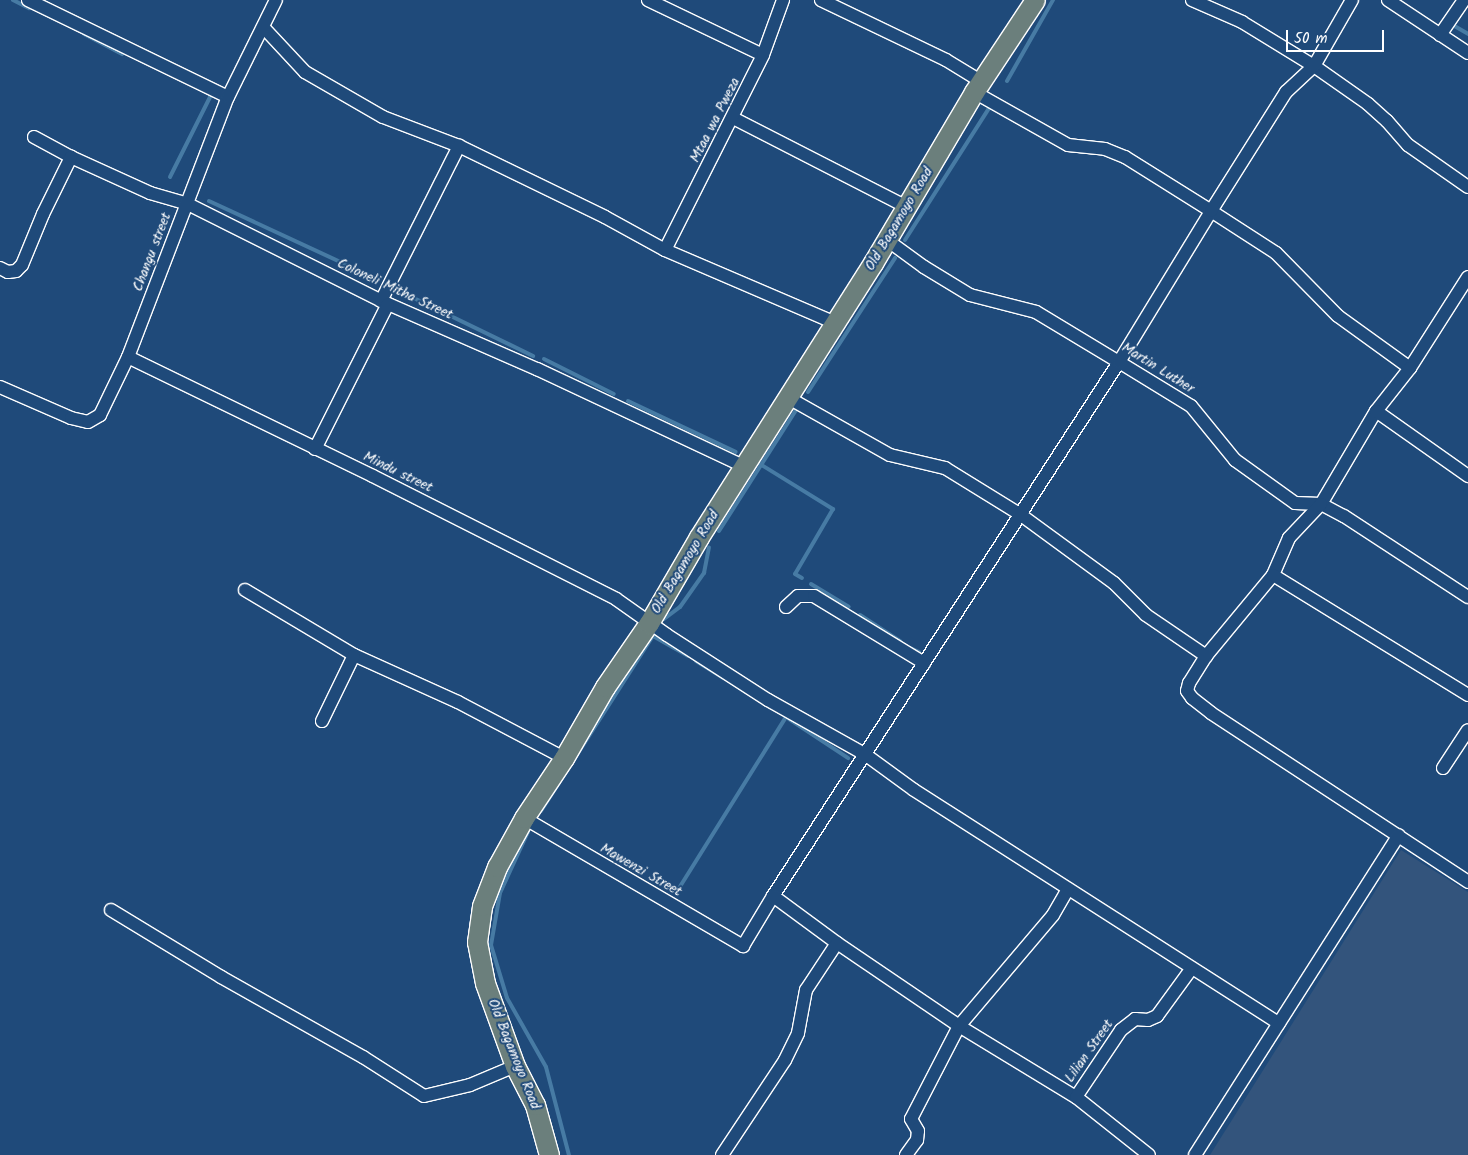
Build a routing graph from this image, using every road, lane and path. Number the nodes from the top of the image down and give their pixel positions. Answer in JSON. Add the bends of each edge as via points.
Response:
{"nodes":[{"id":1,"x":28,"y":0,"type":"edge"},
{"id":2,"x":276,"y":0,"type":"edge"},
{"id":3,"x":648,"y":0,"type":"edge"},
{"id":4,"x":782,"y":0,"type":"edge"},
{"id":5,"x":821,"y":0,"type":"edge"},
{"id":6,"x":1035,"y":0,"type":"edge"},
{"id":7,"x":1192,"y":0,"type":"edge"},
{"id":8,"x":1352,"y":0,"type":"edge"},
{"id":9,"x":1388,"y":0,"type":"edge"},
{"id":10,"x":1464,"y":0,"type":"edge"},
{"id":11,"x":264,"y":28,"type":"junction"},
{"id":12,"x":1440,"y":35,"type":"junction"},
{"id":13,"x":1468,"y":52,"type":"edge"},
{"id":14,"x":764,"y":55,"type":"junction"},
{"id":15,"x":1314,"y":66,"type":"junction"},
{"id":16,"x":978,"y":87,"type":"junction"},
{"id":17,"x":228,"y":97,"type":"junction"},
{"id":18,"x":734,"y":118,"type":"junction"},
{"id":19,"x":34,"y":137,"type":"dead end"},
{"id":20,"x":459,"y":146,"type":"junction"},
{"id":21,"x":71,"y":157,"type":"junction"},
{"id":22,"x":1468,"y":187,"type":"edge"},
{"id":23,"x":186,"y":203,"type":"junction"},
{"id":24,"x":907,"y":207,"type":"junction"},
{"id":25,"x":1211,"y":211,"type":"junction"},
{"id":26,"x":886,"y":240,"type":"junction"},
{"id":27,"x":665,"y":250,"type":"junction"},
{"id":28,"x":0,"y":268,"type":"edge"},
{"id":29,"x":1468,"y":277,"type":"edge"},
{"id":30,"x":384,"y":302,"type":"junction"},
{"id":31,"x":835,"y":323,"type":"junction"},
{"id":32,"x":128,"y":357,"type":"junction"},
{"id":33,"x":1119,"y":362,"type":"junction"},
{"id":34,"x":1410,"y":368,"type":"junction"},
{"id":35,"x":0,"y":387,"type":"edge"},
{"id":36,"x":787,"y":397,"type":"junction"},
{"id":37,"x":1376,"y":411,"type":"junction"},
{"id":38,"x":315,"y":449,"type":"junction"},
{"id":39,"x":745,"y":466,"type":"junction"},
{"id":40,"x":1468,"y":476,"type":"edge"},
{"id":41,"x":1321,"y":504,"type":"junction"},
{"id":42,"x":1021,"y":514,"type":"junction"},
{"id":43,"x":1273,"y":575,"type":"junction"},
{"id":44,"x":245,"y":590,"type":"dead end"},
{"id":45,"x":1468,"y":597,"type":"edge"},
{"id":46,"x":786,"y":607,"type":"dead end"},
{"id":47,"x":649,"y":623,"type":"junction"},
{"id":48,"x":354,"y":655,"type":"junction"},
{"id":49,"x":1206,"y":656,"type":"junction"},
{"id":50,"x":924,"y":663,"type":"junction"},
{"id":51,"x":1468,"y":695,"type":"edge"},
{"id":52,"x":322,"y":721,"type":"dead end"},
{"id":53,"x":1468,"y":730,"type":"edge"},
{"id":54,"x":866,"y":755,"type":"junction"},
{"id":55,"x":564,"y":758,"type":"junction"},
{"id":56,"x":1443,"y":768,"type":"dead end"},
{"id":57,"x":524,"y":818,"type":"junction"},
{"id":58,"x":1399,"y":835,"type":"junction"},
{"id":59,"x":1468,"y":882,"type":"edge"},
{"id":60,"x":1068,"y":889,"type":"junction"},
{"id":61,"x":773,"y":896,"type":"junction"},
{"id":62,"x":111,"y":910,"type":"dead end"},
{"id":63,"x":837,"y":943,"type":"junction"},
{"id":64,"x":1192,"y":968,"type":"junction"},
{"id":65,"x":1279,"y":1023,"type":"junction"},
{"id":66,"x":959,"y":1026,"type":"junction"},
{"id":67,"x":515,"y":1066,"type":"junction"},
{"id":68,"x":1076,"y":1097,"type":"junction"},
{"id":69,"x":550,"y":1155,"type":"edge"},
{"id":70,"x":722,"y":1155,"type":"edge"},
{"id":71,"x":906,"y":1155,"type":"edge"},
{"id":72,"x":1149,"y":1155,"type":"edge"},
{"id":73,"x":1195,"y":1155,"type":"edge"}],
"edges":[{"from":1,"to":17,"type":"street"},
{"from":2,"to":11,"type":"street","name":"Changu street"},
{"from":3,"to":14,"type":"street"},
{"from":4,"to":14,"type":"street","name":"Mtaa wa Pweza"},
{"from":5,"to":16,"type":"street","via":[[946,60]]},
{"from":6,"to":16,"type":"main road","name":"Old Bagamoyo Road"},
{"from":7,"to":15,"type":"street","via":[[1242,22]]},
{"from":8,"to":15,"type":"street"},
{"from":9,"to":12,"type":"street"},
{"from":10,"to":12,"type":"street"},
{"from":11,"to":17,"type":"street","name":"Changu street"},
{"from":11,"to":20,"type":"street","via":[[305,72],[383,117]]},
{"from":12,"to":13,"type":"street"},
{"from":14,"to":18,"type":"street","name":"Mtaa wa Pweza"},
{"from":15,"to":22,"type":"street","via":[[1368,104],[1408,144]]},
{"from":15,"to":25,"type":"street","via":[[1286,92]]},
{"from":16,"to":24,"type":"main road","name":"Old Bagamoyo Road"},
{"from":16,"to":25,"type":"street","via":[[1068,145],[1105,149],[1125,158]]},
{"from":17,"to":23,"type":"street","name":"Changu street"},
{"from":18,"to":24,"type":"street"},
{"from":18,"to":27,"type":"street","name":"Mtaa wa Pweza"},
{"from":19,"to":21,"type":"street","name":"Coloneli Mitha Street"},
{"from":20,"to":27,"type":"street"},
{"from":20,"to":30,"type":"street"},
{"from":21,"to":23,"type":"street","name":"Coloneli Mitha Street","via":[[150,193]]},
{"from":21,"to":28,"type":"street","via":[[22,265],[8,272]]},
{"from":23,"to":30,"type":"street","name":"Coloneli Mitha Street"},
{"from":23,"to":32,"type":"street","name":"Changu street"},
{"from":24,"to":26,"type":"main road","name":"Old Bagamoyo Road"},
{"from":25,"to":33,"type":"street"},
{"from":25,"to":34,"type":"street","via":[[1276,253],[1338,316]]},
{"from":26,"to":31,"type":"main road","name":"Old Bagamoyo Road"},
{"from":26,"to":33,"type":"street","name":"Martin Luther","via":[[924,268],[970,295],[1036,312]]},
{"from":27,"to":31,"type":"street"},
{"from":29,"to":34,"type":"street"},
{"from":30,"to":38,"type":"street"},
{"from":30,"to":39,"type":"street","name":"Coloneli Mitha Street"},
{"from":31,"to":36,"type":"main road","name":"Old Bagamoyo Road"},
{"from":32,"to":35,"type":"street","name":"Changu street","via":[[100,415],[88,422],[71,418]]},
{"from":32,"to":38,"type":"street","name":"Mindu street"},
{"from":33,"to":41,"type":"street","name":"Martin Luther","via":[[1191,406],[1235,460],[1295,503]]},
{"from":33,"to":42,"type":"street"},
{"from":34,"to":37,"type":"street"},
{"from":36,"to":39,"type":"main road","name":"Old Bagamoyo Road"},
{"from":36,"to":42,"type":"street","via":[[890,455],[945,468]]},
{"from":37,"to":40,"type":"street"},
{"from":37,"to":41,"type":"street"},
{"from":38,"to":47,"type":"street","name":"Mindu street","via":[[616,599]]},
{"from":39,"to":47,"type":"main road","name":"Old Bagamoyo Road"},
{"from":41,"to":43,"type":"street","via":[[1289,538]]},
{"from":41,"to":45,"type":"street"},
{"from":42,"to":49,"type":"street","via":[[1114,583],[1146,615]]},
{"from":42,"to":50,"type":"street"},
{"from":43,"to":49,"type":"street"},
{"from":43,"to":51,"type":"street"},
{"from":44,"to":48,"type":"street"},
{"from":46,"to":50,"type":"street","via":[[798,596],[814,596]]},
{"from":47,"to":54,"type":"street","name":"Mindu street","via":[[768,700]]},
{"from":47,"to":55,"type":"main road","name":"Old Bagamoyo Road","via":[[605,687]]},
{"from":48,"to":52,"type":"street"},
{"from":48,"to":55,"type":"street","via":[[458,702]]},
{"from":49,"to":58,"type":"street","via":[[1188,686],[1187,692],[1192,698]]},
{"from":50,"to":54,"type":"street"},
{"from":53,"to":56,"type":"street"},
{"from":54,"to":60,"type":"street","name":"Mindu street","via":[[914,790]]},
{"from":54,"to":61,"type":"street"},
{"from":55,"to":57,"type":"main road","name":"Old Bagamoyo Road"},
{"from":57,"to":61,"type":"street","name":"Mawenzi Street","via":[[743,946]]},
{"from":57,"to":67,"type":"main road","name":"Old Bagamoyo Road","via":[[497,867],[482,906],[478,942],[485,983]]},
{"from":58,"to":59,"type":"street"},
{"from":58,"to":65,"type":"street"},
{"from":60,"to":64,"type":"street","name":"Mindu street"},
{"from":60,"to":66,"type":"street","via":[[1053,915]]},
{"from":61,"to":63,"type":"street"},
{"from":62,"to":67,"type":"street","via":[[424,1096],[470,1085]]},
{"from":63,"to":66,"type":"street"},
{"from":63,"to":70,"type":"street","via":[[806,990],[798,1033],[785,1060]]},
{"from":64,"to":65,"type":"street","name":"Mindu street"},
{"from":64,"to":68,"type":"street","name":"Lilian Street","via":[[1161,1012],[1148,1020],[1135,1019],[1121,1030]]},
{"from":65,"to":73,"type":"street"},
{"from":66,"to":68,"type":"street"},
{"from":66,"to":71,"type":"street","via":[[911,1119],[918,1131],[917,1140]]},
{"from":67,"to":69,"type":"main road","name":"Old Bagamoyo Road","via":[[535,1105]]},
{"from":68,"to":72,"type":"street"}]}
